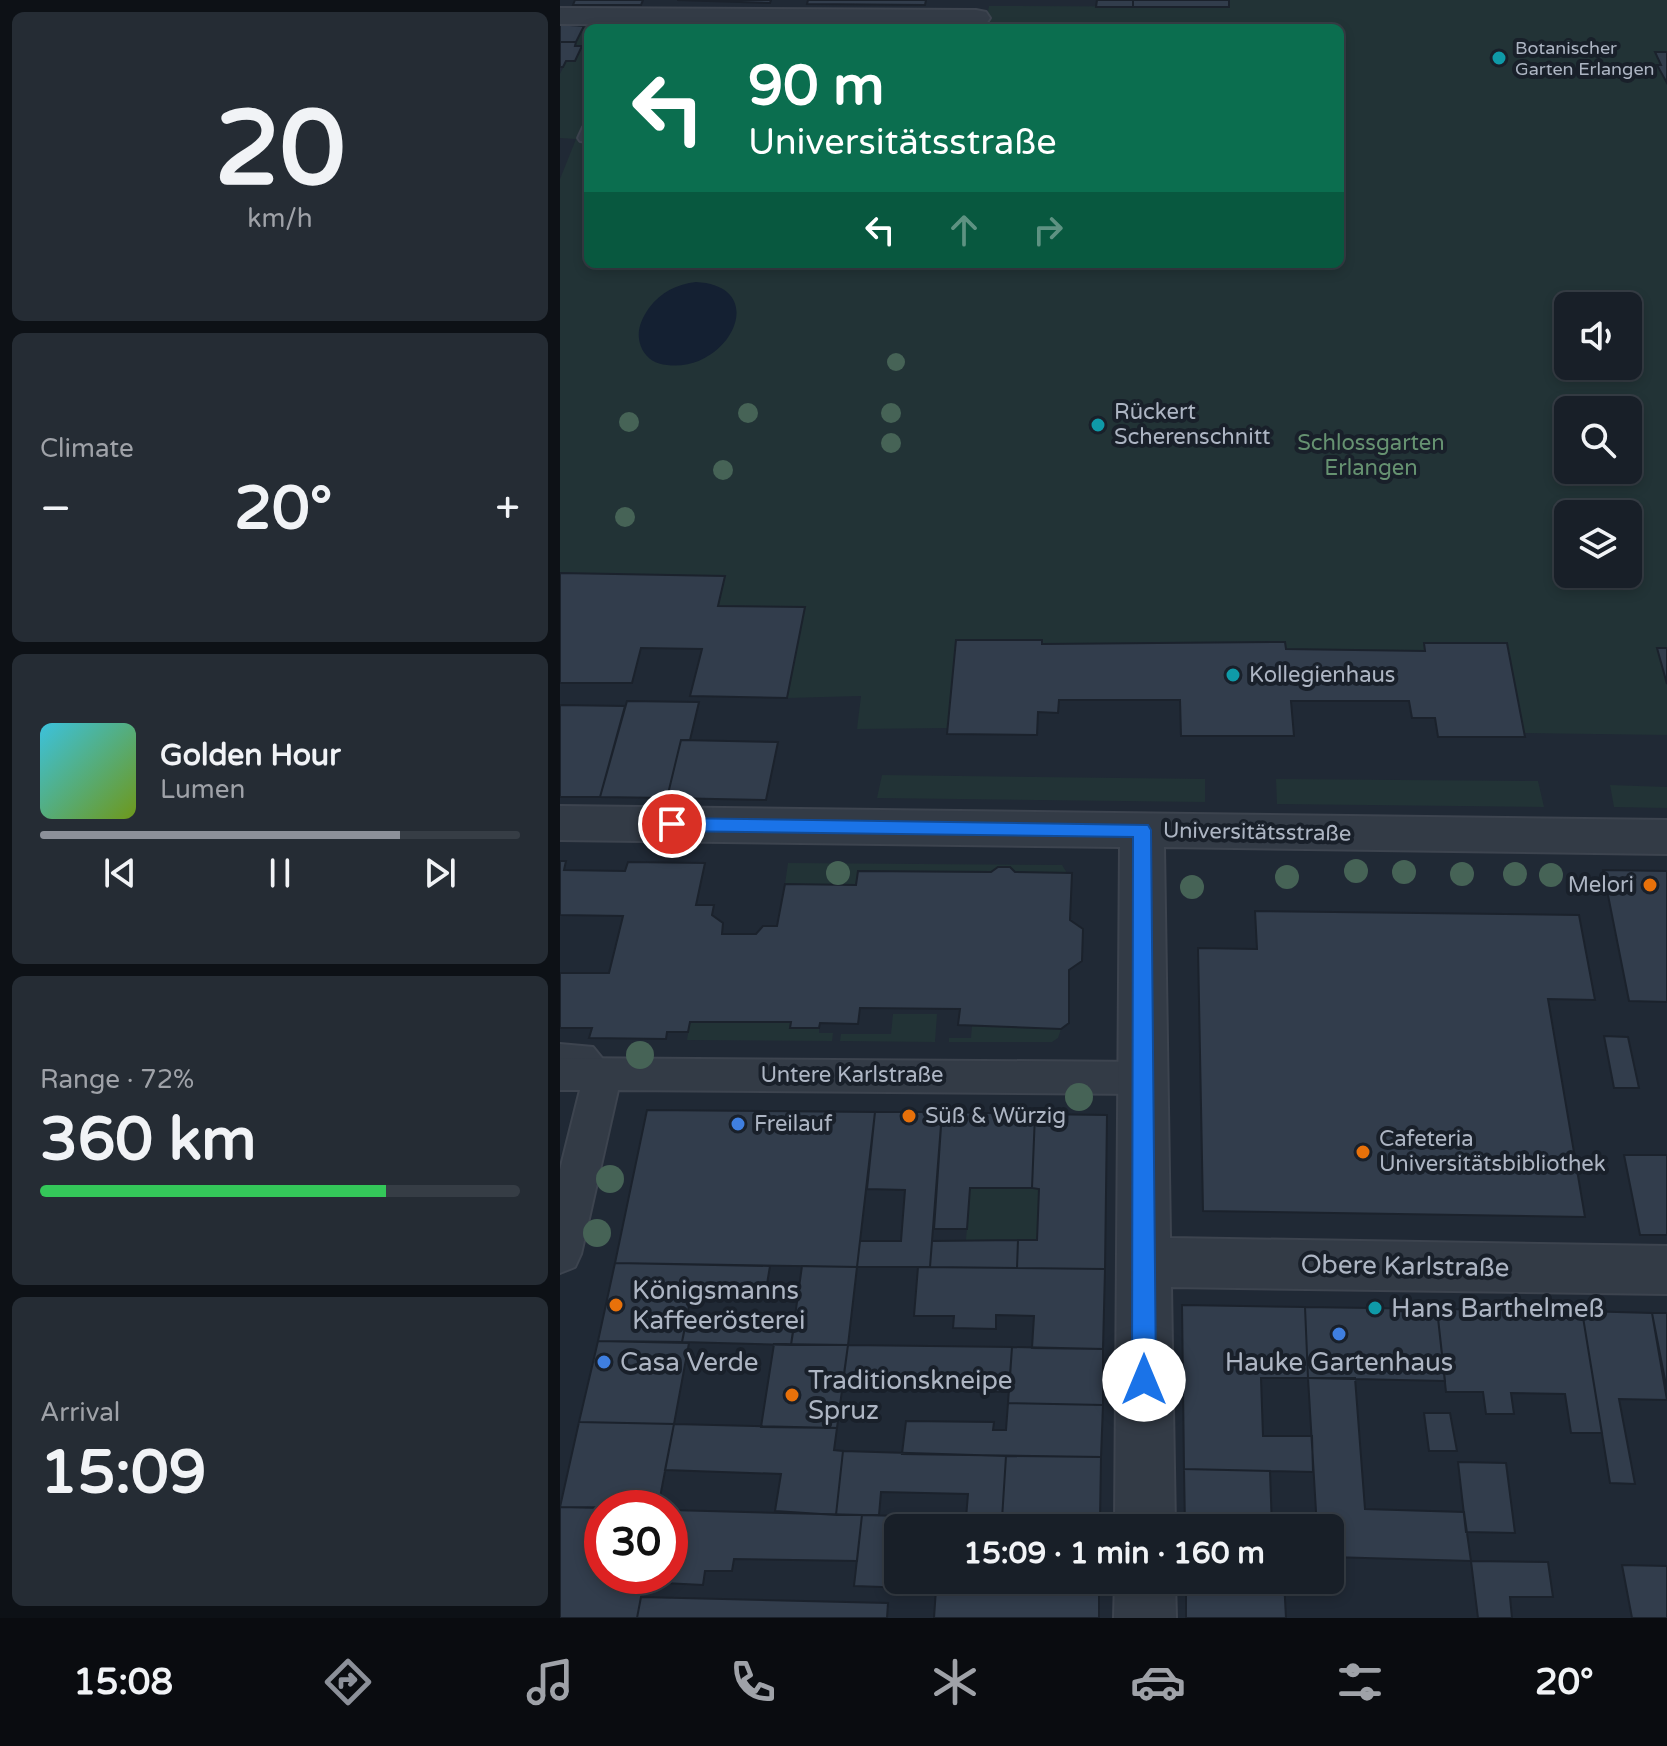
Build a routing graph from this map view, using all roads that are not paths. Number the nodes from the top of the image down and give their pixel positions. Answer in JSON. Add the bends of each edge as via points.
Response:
{"nodes":[{"id":1,"x":643,"y":15,"type":"edge"},
{"id":2,"x":560,"y":16,"type":"edge"},
{"id":3,"x":976,"y":18,"type":"dead end"},
{"id":4,"x":560,"y":823,"type":"edge"},
{"id":5,"x":1142,"y":830,"type":"junction"},
{"id":6,"x":1667,"y":837,"type":"edge"},
{"id":7,"x":560,"y":1054,"type":"edge"},
{"id":8,"x":560,"y":1074,"type":"edge"},
{"id":9,"x":603,"y":1074,"type":"junction"},
{"id":10,"x":1144,"y":1078,"type":"junction"},
{"id":11,"x":560,"y":1254,"type":"edge"},
{"id":12,"x":1143,"y":1262,"type":"junction"},
{"id":13,"x":1667,"y":1270,"type":"edge"},
{"id":14,"x":1145,"y":1514,"type":"edge"},
{"id":15,"x":1145,"y":1594,"type":"edge"},
{"id":16,"x":1145,"y":1618,"type":"edge"}],
"edges":[{"from":1,"to":2,"type":"street"},
{"from":1,"to":3,"type":"street"},
{"from":4,"to":5,"type":"street","name":"Universitätsstraße"},
{"from":5,"to":6,"type":"street","name":"Universitätsstraße"},
{"from":5,"to":10,"type":"street"},
{"from":7,"to":9,"type":"lane","via":[[584,1054]]},
{"from":8,"to":9,"type":"street","name":"Untere Karlstraße"},
{"from":9,"to":10,"type":"street","name":"Untere Karlstraße"},
{"from":9,"to":11,"type":"street"},
{"from":10,"to":12,"type":"street"},
{"from":12,"to":13,"type":"street","name":"Obere Karlstraße"},
{"from":12,"to":14,"type":"street"},
{"from":15,"to":16,"type":"street"}]}
